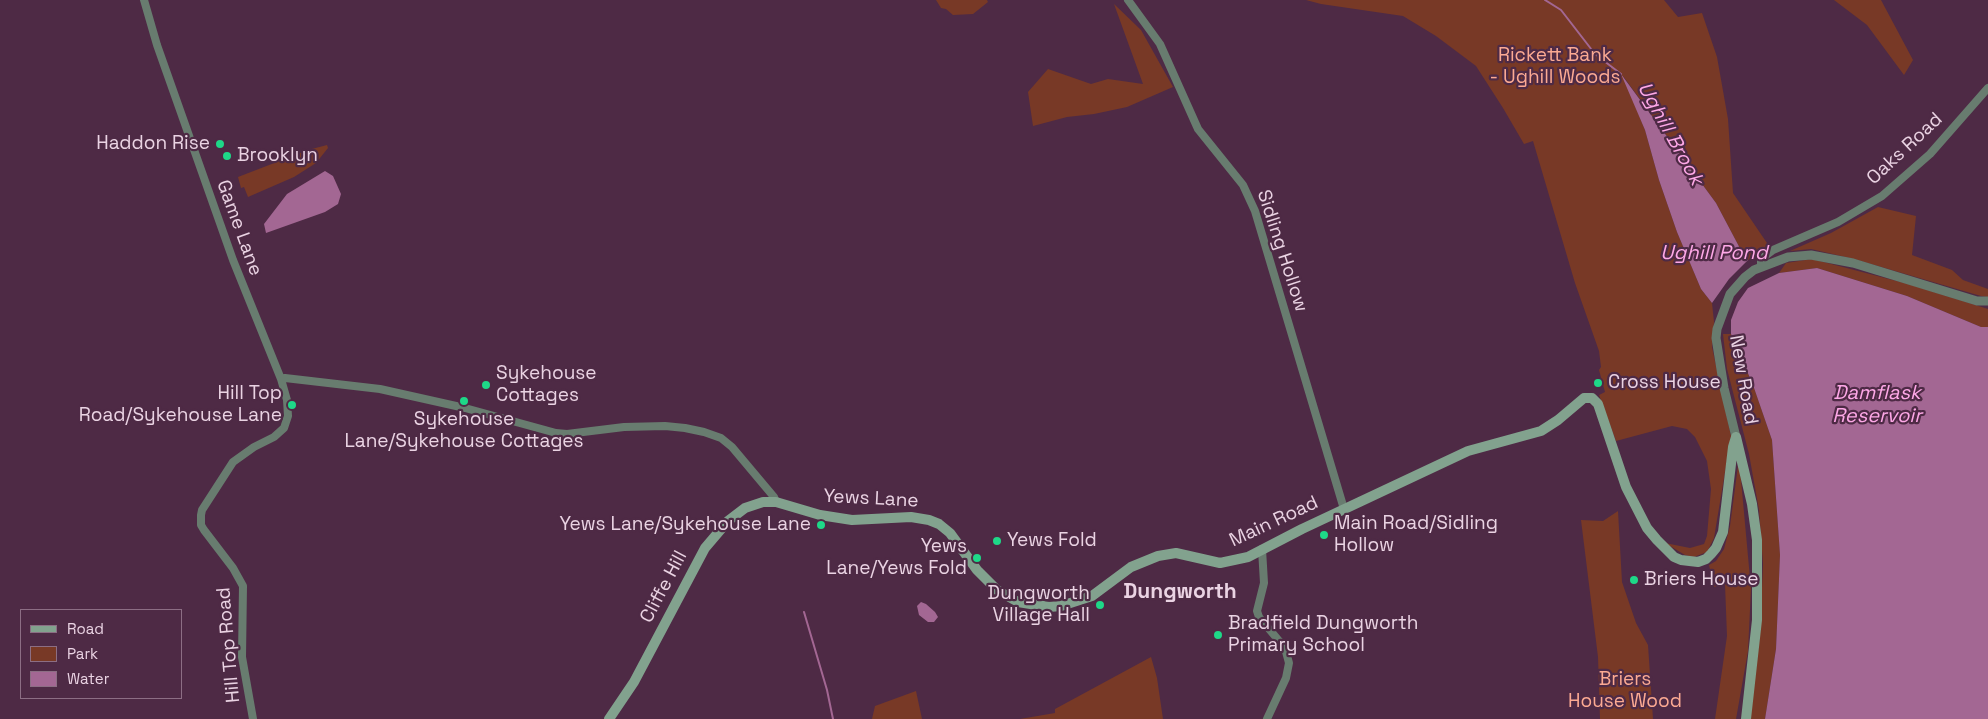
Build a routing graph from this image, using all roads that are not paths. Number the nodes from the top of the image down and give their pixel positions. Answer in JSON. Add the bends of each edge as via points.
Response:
{"nodes":[{"id":1,"x":144,"y":0,"type":"edge"},
{"id":2,"x":1128,"y":0,"type":"edge"},
{"id":3,"x":1988,"y":88,"type":"edge"},
{"id":4,"x":1761,"y":266,"type":"junction"},
{"id":5,"x":1988,"y":301,"type":"edge"},
{"id":6,"x":281,"y":379,"type":"junction"},
{"id":7,"x":1736,"y":436,"type":"junction"},
{"id":8,"x":776,"y":502,"type":"junction"},
{"id":9,"x":1344,"y":509,"type":"junction"},
{"id":10,"x":1262,"y":549,"type":"junction"},
{"id":11,"x":1082,"y":600,"type":"joint"},
{"id":12,"x":253,"y":719,"type":"edge"},
{"id":13,"x":609,"y":719,"type":"edge"},
{"id":14,"x":1267,"y":719,"type":"edge"},
{"id":15,"x":1746,"y":719,"type":"edge"}],
"edges":[{"from":1,"to":6,"type":"street","name":"Game Lane","via":[[233,260]]},
{"from":2,"to":9,"type":"street","name":"Sidling Hollow","via":[[1160,44],[1198,128],[1243,185],[1255,212]]},
{"from":3,"to":4,"type":"street","name":"Oaks Road","via":[[1930,154],[1882,196],[1838,222],[1773,250],[1761,261]]},
{"from":4,"to":5,"type":"street","name":"New Road","via":[[1788,257],[1811,255],[1853,263],[1977,301]]},
{"from":4,"to":7,"type":"street","name":"New Road","via":[[1745,277],[1730,294],[1716,329],[1724,388]]},
{"from":6,"to":8,"type":"street","via":[[388,390],[556,433],[658,426],[704,432],[722,438],[732,447]]},
{"from":6,"to":12,"type":"street","name":"Hill Top Road","via":[[288,416],[284,428],[234,462],[201,515],[201,525],[234,568],[243,586],[242,657]]},
{"from":7,"to":9,"type":"main road","name":"Main Road","via":[[1723,532],[1716,548],[1706,559],[1698,562],[1674,557],[1648,528],[1626,487],[1598,404],[1592,398],[1584,398],[1541,431],[1468,451]]},
{"from":7,"to":15,"type":"main road","name":"New Road","via":[[1757,540],[1757,620]]},
{"from":8,"to":11,"type":"main road","name":"Yews Lane","via":[[820,515],[852,520],[911,517],[929,520],[946,529],[990,584],[1018,602],[1061,606]]},
{"from":8,"to":13,"type":"main road","name":"Cliffe Hill","via":[[745,508],[728,521],[709,543],[634,682]]},
{"from":9,"to":10,"type":"main road","name":"Main Road"},
{"from":10,"to":11,"type":"main road","name":"Main Road","via":[[1248,557],[1225,562],[1176,553],[1158,556],[1139,563],[1101,591]]},
{"from":10,"to":14,"type":"street","via":[[1264,583],[1259,616],[1284,648],[1289,664]]}]}
